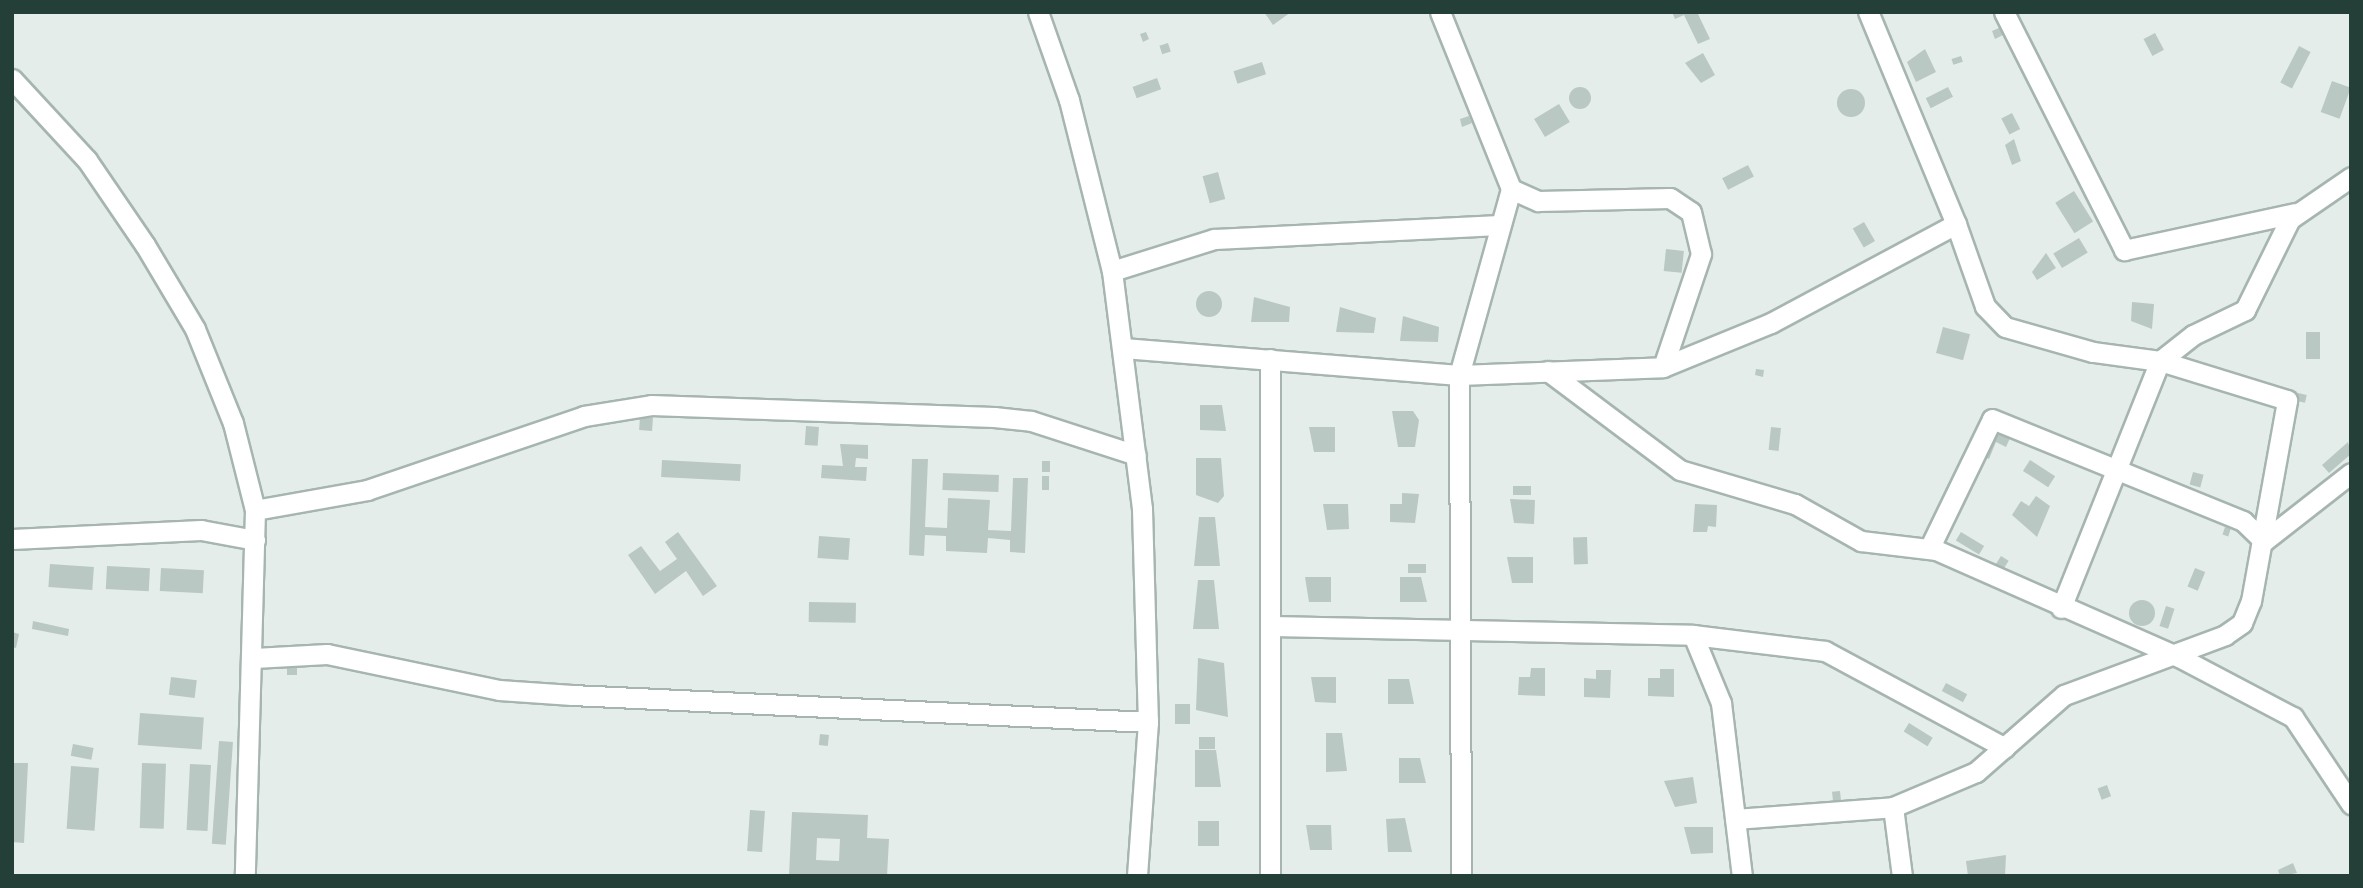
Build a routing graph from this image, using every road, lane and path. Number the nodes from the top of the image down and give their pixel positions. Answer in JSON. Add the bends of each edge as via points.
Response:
{"nodes":[{"id":1,"x":1038,"y":12,"type":"edge"},
{"id":2,"x":1440,"y":12,"type":"edge"},
{"id":3,"x":1868,"y":12,"type":"edge"},
{"id":4,"x":2004,"y":12,"type":"edge"},
{"id":5,"x":12,"y":79,"type":"edge"},
{"id":6,"x":2351,"y":177,"type":"edge"},
{"id":7,"x":1511,"y":189,"type":"junction"},
{"id":8,"x":2295,"y":214,"type":"junction"},
{"id":9,"x":1956,"y":224,"type":"junction"},
{"id":10,"x":1500,"y":225,"type":"junction"},
{"id":11,"x":1112,"y":271,"type":"junction"},
{"id":12,"x":1123,"y":348,"type":"junction"},
{"id":13,"x":1270,"y":359,"type":"junction"},
{"id":14,"x":2160,"y":361,"type":"junction"},
{"id":15,"x":1663,"y":367,"type":"junction"},
{"id":16,"x":1548,"y":370,"type":"junction"},
{"id":17,"x":1459,"y":375,"type":"junction"},
{"id":18,"x":1136,"y":455,"type":"junction"},
{"id":19,"x":2114,"y":471,"type":"junction"},
{"id":20,"x":2351,"y":473,"type":"edge"},
{"id":21,"x":255,"y":510,"type":"junction"},
{"id":22,"x":12,"y":539,"type":"edge"},
{"id":23,"x":255,"y":540,"type":"junction"},
{"id":24,"x":2264,"y":541,"type":"junction"},
{"id":25,"x":1928,"y":549,"type":"junction"},
{"id":26,"x":2062,"y":608,"type":"junction"},
{"id":27,"x":1272,"y":626,"type":"junction"},
{"id":28,"x":1463,"y":633,"type":"junction"},
{"id":29,"x":1693,"y":635,"type":"junction"},
{"id":30,"x":2179,"y":657,"type":"junction"},
{"id":31,"x":254,"y":658,"type":"junction"},
{"id":32,"x":1147,"y":722,"type":"junction"},
{"id":33,"x":2005,"y":748,"type":"junction"},
{"id":34,"x":2351,"y":804,"type":"edge"},
{"id":35,"x":1893,"y":807,"type":"junction"},
{"id":36,"x":1735,"y":819,"type":"junction"},
{"id":37,"x":245,"y":876,"type":"edge"},
{"id":38,"x":1137,"y":876,"type":"edge"},
{"id":39,"x":1270,"y":876,"type":"edge"},
{"id":40,"x":1461,"y":876,"type":"edge"},
{"id":41,"x":1742,"y":876,"type":"edge"},
{"id":42,"x":1902,"y":876,"type":"edge"}],
"edges":[{"from":1,"to":11,"type":"street","via":[[1069,100]]},
{"from":2,"to":7,"type":"street"},
{"from":3,"to":9,"type":"street"},
{"from":4,"to":8,"type":"street","via":[[2124,250]]},
{"from":5,"to":21,"type":"street","via":[[87,160],[195,329],[233,423]]},
{"from":6,"to":8,"type":"street"},
{"from":7,"to":10,"type":"street"},
{"from":7,"to":15,"type":"street","via":[[1538,201],[1670,198],[1690,212],[1701,254]]},
{"from":8,"to":14,"type":"street","via":[[2245,310],[2193,335]]},
{"from":9,"to":14,"type":"street","via":[[1992,319],[2092,352]]},
{"from":9,"to":15,"type":"street","via":[[1771,323]]},
{"from":10,"to":11,"type":"street","via":[[1214,239]]},
{"from":10,"to":17,"type":"street"},
{"from":11,"to":12,"type":"street"},
{"from":12,"to":13,"type":"street"},
{"from":12,"to":18,"type":"street"},
{"from":13,"to":17,"type":"street"},
{"from":13,"to":27,"type":"street"},
{"from":14,"to":19,"type":"street"},
{"from":14,"to":24,"type":"street","via":[[2287,400]]},
{"from":15,"to":16,"type":"street"},
{"from":16,"to":17,"type":"street"},
{"from":16,"to":25,"type":"street","via":[[1680,470],[1795,503],[1861,541]]},
{"from":17,"to":28,"type":"street"},
{"from":18,"to":21,"type":"street","via":[[1031,421],[994,416],[651,405],[584,416],[367,490]]},
{"from":18,"to":32,"type":"street"},
{"from":19,"to":24,"type":"street","via":[[2244,521]]},
{"from":19,"to":25,"type":"street","via":[[1987,421]]},
{"from":19,"to":26,"type":"street"},
{"from":20,"to":24,"type":"street"},
{"from":21,"to":23,"type":"street"},
{"from":22,"to":23,"type":"street","via":[[201,530]]},
{"from":23,"to":31,"type":"street"},
{"from":24,"to":30,"type":"street","via":[[2242,623]]},
{"from":25,"to":26,"type":"street"},
{"from":26,"to":30,"type":"street"},
{"from":27,"to":28,"type":"street"},
{"from":27,"to":39,"type":"street"},
{"from":28,"to":29,"type":"street"},
{"from":28,"to":40,"type":"street"},
{"from":29,"to":33,"type":"street","via":[[1825,650]]},
{"from":29,"to":36,"type":"street","via":[[1721,703]]},
{"from":30,"to":33,"type":"street","via":[[2064,695]]},
{"from":30,"to":34,"type":"street","via":[[2293,717]]},
{"from":31,"to":32,"type":"street","via":[[327,654],[499,690]]},
{"from":31,"to":37,"type":"street"},
{"from":32,"to":38,"type":"street"},
{"from":33,"to":35,"type":"street","via":[[1976,772]]},
{"from":35,"to":36,"type":"street"},
{"from":35,"to":42,"type":"street"},
{"from":36,"to":41,"type":"street"}]}
